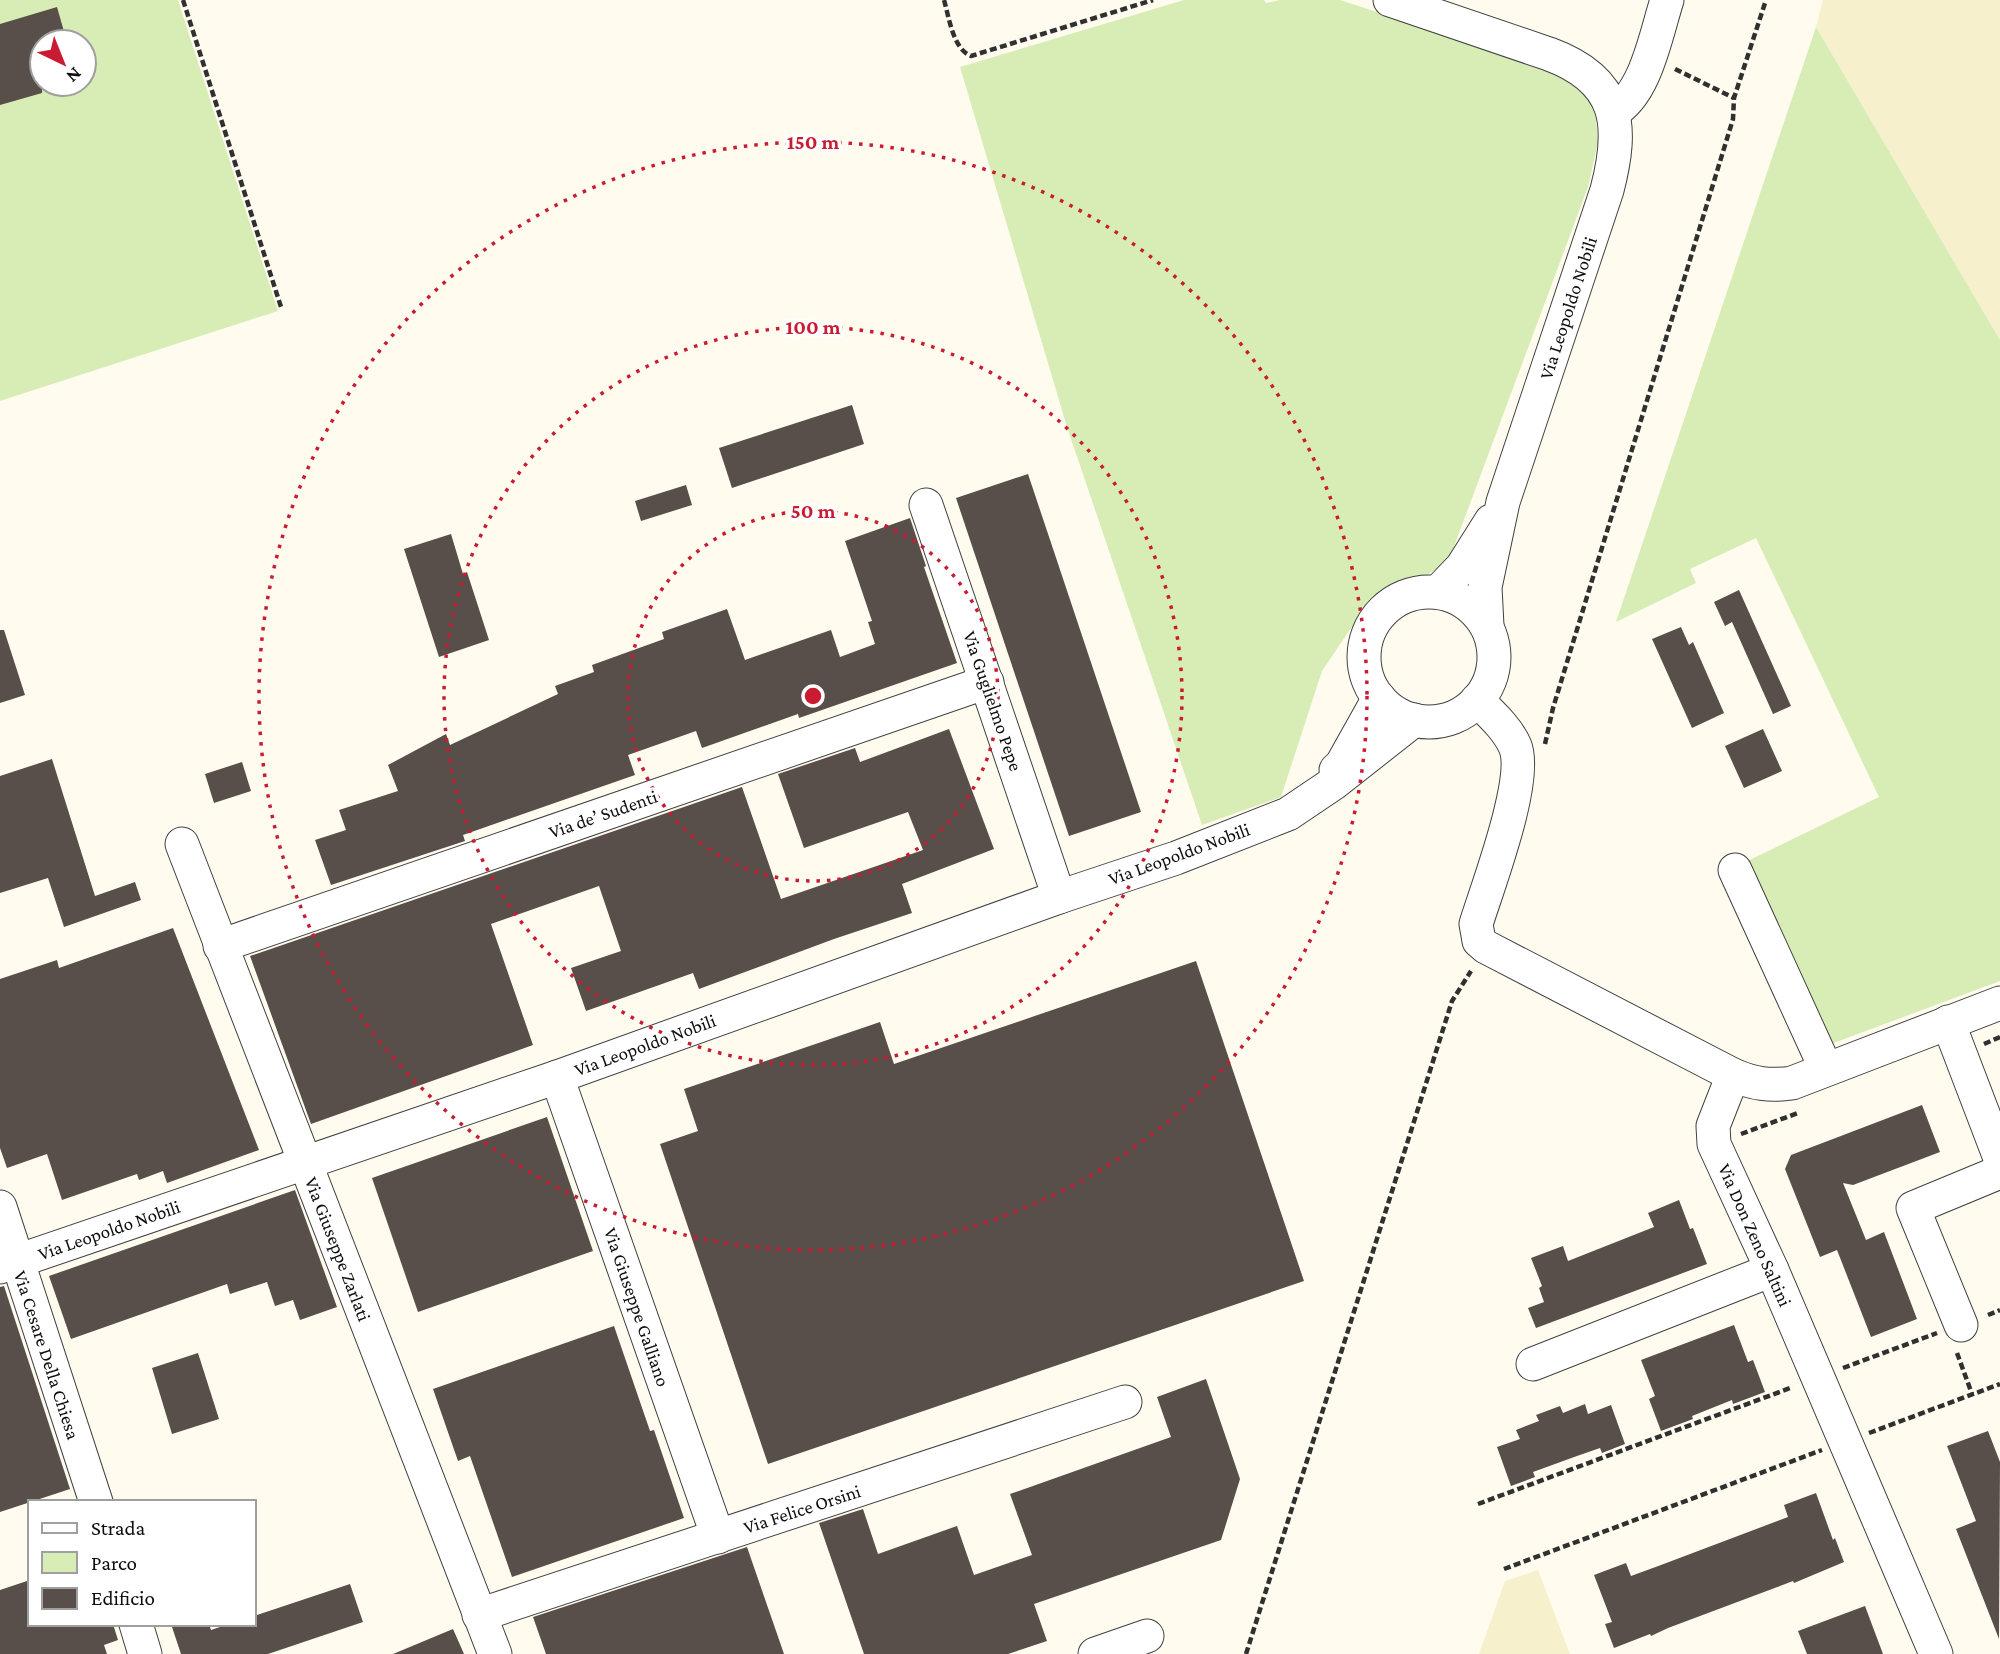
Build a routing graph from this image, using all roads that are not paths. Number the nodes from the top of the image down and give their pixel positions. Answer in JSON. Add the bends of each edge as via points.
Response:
{"nodes":[{"id":1,"x":1390,"y":0,"type":"edge"},
{"id":2,"x":1667,"y":0,"type":"edge"},
{"id":3,"x":1613,"y":112,"type":"junction"},
{"id":4,"x":1503,"y":502,"type":"junction"},
{"id":5,"x":926,"y":505,"type":"dead end"},
{"id":6,"x":1438,"y":592,"type":"junction"},
{"id":7,"x":1487,"y":626,"type":"junction"},
{"id":8,"x":987,"y":682,"type":"junction"},
{"id":9,"x":1379,"y":698,"type":"junction"},
{"id":10,"x":1478,"y":700,"type":"junction"},
{"id":11,"x":1414,"y":720,"type":"junction"},
{"id":12,"x":1287,"y":814,"type":"junction"},
{"id":13,"x":182,"y":844,"type":"dead end"},
{"id":14,"x":1735,"y":870,"type":"dead end"},
{"id":15,"x":1059,"y":897,"type":"junction"},
{"id":16,"x":219,"y":946,"type":"junction"},
{"id":17,"x":2000,"y":1003,"type":"edge"},
{"id":18,"x":1954,"y":1038,"type":"junction"},
{"id":19,"x":1826,"y":1069,"type":"junction"},
{"id":20,"x":1733,"y":1076,"type":"junction"},
{"id":21,"x":557,"y":1077,"type":"junction"},
{"id":22,"x":2000,"y":1158,"type":"edge"},
{"id":23,"x":305,"y":1162,"type":"junction"},
{"id":24,"x":2000,"y":1172,"type":"edge"},
{"id":25,"x":0,"y":1207,"type":"edge"},
{"id":26,"x":8,"y":1264,"type":"edge"},
{"id":27,"x":1772,"y":1270,"type":"junction"},
{"id":28,"x":1954,"y":1327,"type":"road end"},
{"id":29,"x":1533,"y":1364,"type":"dead end"},
{"id":30,"x":1125,"y":1402,"type":"dead end"},
{"id":31,"x":95,"y":1500,"type":"edge"},
{"id":32,"x":718,"y":1536,"type":"junction"},
{"id":33,"x":479,"y":1615,"type":"junction"},
{"id":34,"x":137,"y":1626,"type":"edge"},
{"id":35,"x":1147,"y":1636,"type":"dead end"},
{"id":36,"x":145,"y":1654,"type":"edge"},
{"id":37,"x":495,"y":1654,"type":"edge"},
{"id":38,"x":1095,"y":1654,"type":"edge"},
{"id":39,"x":1936,"y":1654,"type":"edge"}],
"edges":[{"from":1,"to":3,"type":"street","name":"Via Leopoldo Nobili","via":[[1560,58],[1598,84]]},
{"from":2,"to":3,"type":"street","via":[[1640,80],[1630,99]]},
{"from":3,"to":4,"type":"street","name":"Via Leopoldo Nobili","via":[[1616,151],[1607,190]]},
{"from":4,"to":6,"type":"street","name":"Via Leopoldo Nobili","via":[[1462,567]]},
{"from":4,"to":7,"type":"street","name":"Via Leopoldo Nobili","via":[[1485,587]]},
{"from":5,"to":8,"type":"street","name":"Via Guglielmo Pepe"},
{"from":6,"to":7,"type":"street","via":[[1471,607]]},
{"from":6,"to":9,"type":"street","via":[[1400,599],[1373,625],[1365,662]]},
{"from":7,"to":10,"type":"street","via":[[1494,665]]},
{"from":8,"to":15,"type":"street","name":"Via Guglielmo Pepe"},
{"from":8,"to":16,"type":"street","name":"Via de’ Sudenti"},
{"from":9,"to":11,"type":"street"},
{"from":9,"to":12,"type":"street","name":"Via Leopoldo Nobili","via":[[1342,764]]},
{"from":10,"to":11,"type":"street","via":[[1448,718]]},
{"from":10,"to":20,"type":"street","via":[[1504,729],[1516,748],[1517,760],[1512,812],[1476,924],[1479,941]]},
{"from":11,"to":12,"type":"street","name":"Via Leopoldo Nobili"},
{"from":12,"to":15,"type":"street","name":"Via Leopoldo Nobili"},
{"from":13,"to":16,"type":"street","name":"Via Giuseppe Zarlati"},
{"from":14,"to":19,"type":"street"},
{"from":15,"to":21,"type":"street","name":"Via Leopoldo Nobili"},
{"from":16,"to":23,"type":"street","name":"Via Giuseppe Zarlati"},
{"from":17,"to":18,"type":"street"},
{"from":18,"to":19,"type":"street"},
{"from":18,"to":22,"type":"street"},
{"from":19,"to":20,"type":"street","via":[[1792,1083],[1770,1086]]},
{"from":20,"to":27,"type":"street","name":"Via Don Zeno Saltini","via":[[1713,1126],[1714,1143]]},
{"from":21,"to":23,"type":"street","name":"Via Leopoldo Nobili"},
{"from":21,"to":32,"type":"street","name":"Via Giuseppe Galliano"},
{"from":23,"to":26,"type":"street","name":"Via Leopoldo Nobili"},
{"from":23,"to":33,"type":"street","name":"Via Giuseppe Zarlati"},
{"from":24,"to":28,"type":"street","via":[[1913,1208]]},
{"from":25,"to":26,"type":"street","name":"Via Cesare Della Chiesa"},
{"from":26,"to":31,"type":"street","name":"Via Cesare Della Chiesa"},
{"from":27,"to":29,"type":"street"},
{"from":27,"to":39,"type":"street","name":"Via Don Zeno Saltini","via":[[1818,1378],[1858,1444]]},
{"from":30,"to":32,"type":"street","name":"Via Felice Orsini"},
{"from":32,"to":33,"type":"street","name":"Via Felice Orsini"},
{"from":33,"to":37,"type":"street","name":"Via Giuseppe Zarlati"},
{"from":34,"to":36,"type":"street"},
{"from":35,"to":38,"type":"street"}]}
